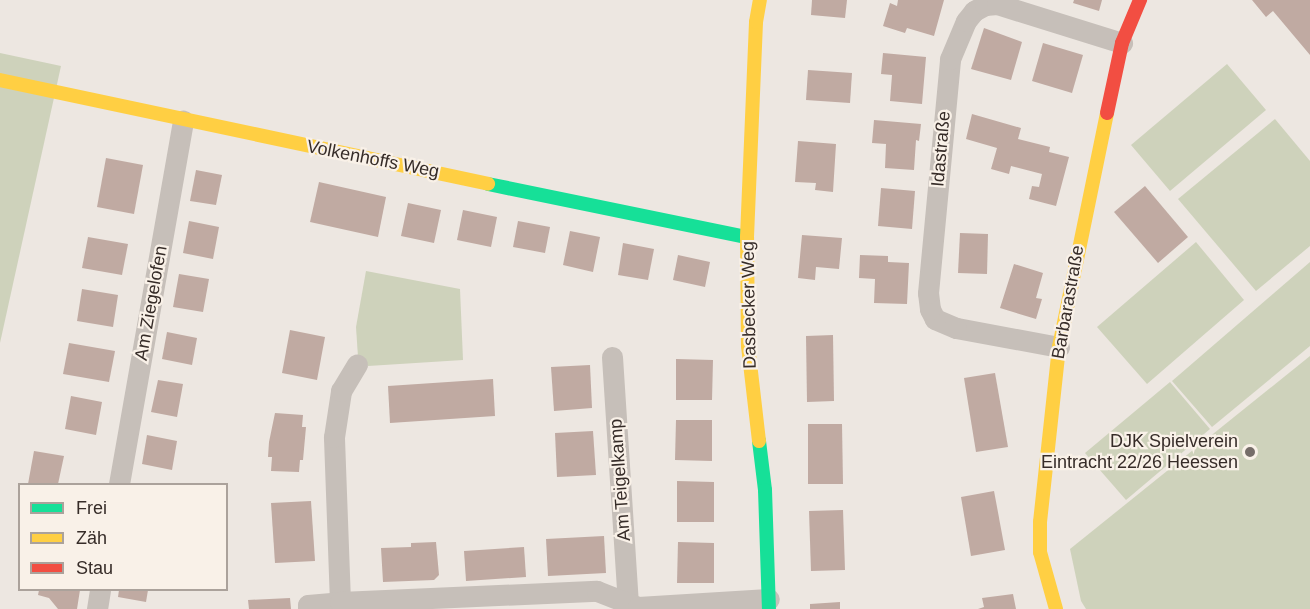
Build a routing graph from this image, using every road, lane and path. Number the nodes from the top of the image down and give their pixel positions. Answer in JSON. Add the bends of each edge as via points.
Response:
{"nodes":[{"id":1,"x":760,"y":0,"type":"edge"},
{"id":2,"x":1140,"y":0,"type":"edge"},
{"id":3,"x":1122,"y":43,"type":"junction"},
{"id":4,"x":0,"y":80,"type":"edge"},
{"id":5,"x":183,"y":121,"type":"junction"},
{"id":6,"x":747,"y":237,"type":"junction"},
{"id":7,"x":1059,"y":347,"type":"junction"},
{"id":8,"x":612,"y":357,"type":"dead end"},
{"id":9,"x":357,"y":364,"type":"dead end"},
{"id":10,"x":119,"y":483,"type":"edge"},
{"id":11,"x":100,"y":591,"type":"edge"},
{"id":12,"x":340,"y":602,"type":"junction"},
{"id":13,"x":628,"y":603,"type":"junction"},
{"id":14,"x":769,"y":604,"type":"edge"},
{"id":15,"x":97,"y":609,"type":"edge"},
{"id":16,"x":308,"y":609,"type":"edge"},
{"id":17,"x":1056,"y":609,"type":"edge"}],
"edges":[{"from":1,"to":6,"type":"street","name":"Dasbecker Weg"},
{"from":2,"to":3,"type":"street","name":"Barbarastraße"},
{"from":3,"to":7,"type":"street","name":"Barbarastraße"},
{"from":3,"to":7,"type":"street","name":"Idastraße","via":[[997,4],[985,5],[966,21],[950,59],[928,293],[930,309],[935,319],[956,328]]},
{"from":4,"to":5,"type":"street","name":"Volkenhoffs Weg"},
{"from":5,"to":6,"type":"street","name":"Volkenhoffs Weg"},
{"from":5,"to":10,"type":"street","name":"Am Ziegelofen"},
{"from":6,"to":14,"type":"street","name":"Dasbecker Weg","via":[[748,346],[765,490]]},
{"from":7,"to":17,"type":"street","name":"Barbarastraße","via":[[1040,522],[1040,552]]},
{"from":8,"to":13,"type":"street","name":"Am Teigelkamp"},
{"from":9,"to":12,"type":"street","via":[[341,391],[334,437]]},
{"from":11,"to":15,"type":"street"},
{"from":12,"to":13,"type":"street","via":[[597,591]]},
{"from":12,"to":16,"type":"street","via":[[308,604]]},
{"from":13,"to":14,"type":"street","via":[[638,607]]}]}
